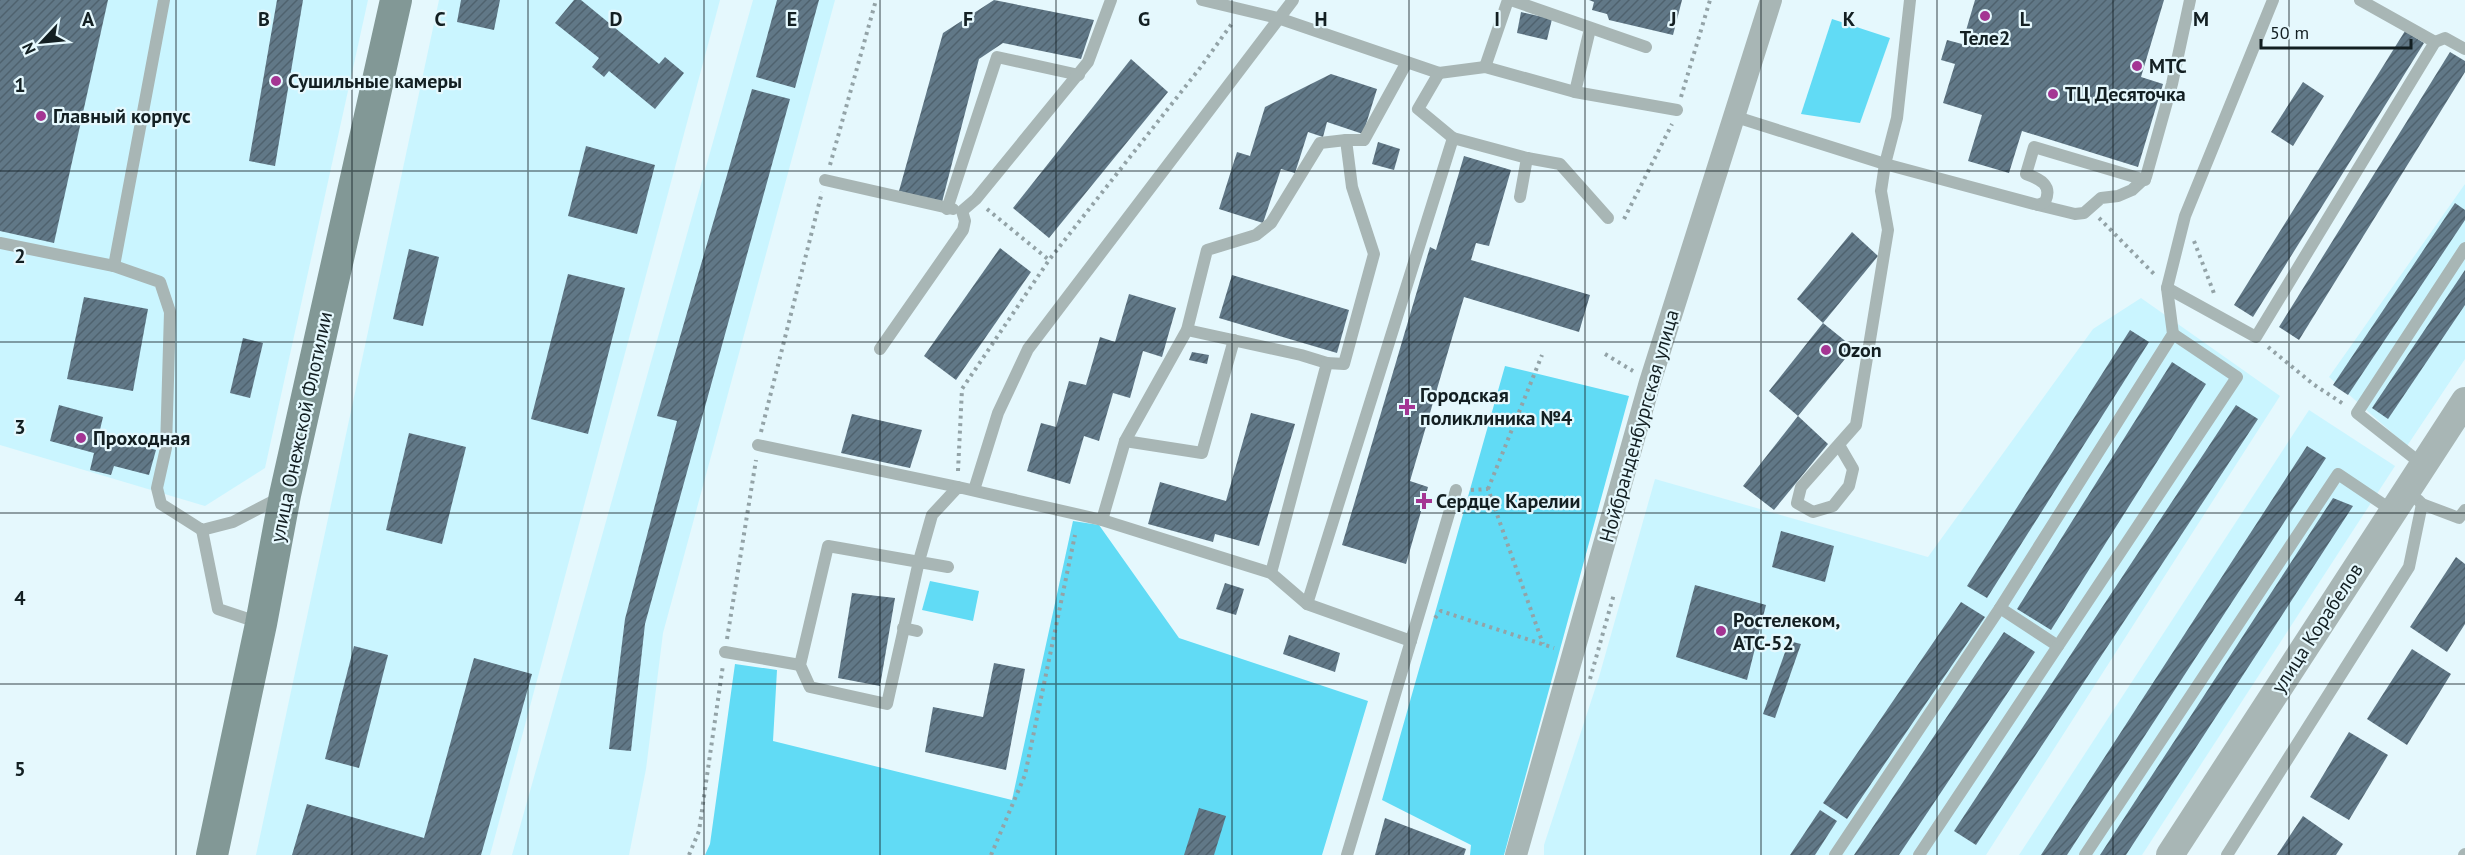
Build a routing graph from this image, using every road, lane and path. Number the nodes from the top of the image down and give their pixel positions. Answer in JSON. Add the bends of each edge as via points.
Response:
{"nodes":[{"id":1,"x":164,"y":0,"type":"edge"},
{"id":2,"x":396,"y":0,"type":"edge"},
{"id":3,"x":876,"y":0,"type":"edge"},
{"id":4,"x":1111,"y":0,"type":"edge"},
{"id":5,"x":1202,"y":0,"type":"edge"},
{"id":6,"x":1293,"y":0,"type":"edge"},
{"id":7,"x":1510,"y":0,"type":"edge"},
{"id":8,"x":1771,"y":0,"type":"edge"},
{"id":9,"x":1910,"y":0,"type":"edge"},
{"id":10,"x":2190,"y":0,"type":"edge"},
{"id":11,"x":2273,"y":0,"type":"edge"},
{"id":12,"x":2360,"y":0,"type":"edge"},
{"id":13,"x":1242,"y":10,"type":"junction"},
{"id":14,"x":1278,"y":18,"type":"junction"},
{"id":15,"x":1590,"y":28,"type":"junction"},
{"id":16,"x":2434,"y":42,"type":"junction"},
{"id":17,"x":1646,"y":47,"type":"dead end"},
{"id":18,"x":2465,"y":49,"type":"edge"},
{"id":19,"x":1407,"y":62,"type":"junction"},
{"id":20,"x":1485,"y":67,"type":"junction"},
{"id":21,"x":1439,"y":73,"type":"junction"},
{"id":22,"x":1078,"y":75,"type":"junction"},
{"id":23,"x":1575,"y":92,"type":"junction"},
{"id":24,"x":1677,"y":110,"type":"dead end"},
{"id":25,"x":1733,"y":116,"type":"junction"},
{"id":26,"x":1453,"y":138,"type":"junction"},
{"id":27,"x":1346,"y":140,"type":"junction"},
{"id":28,"x":1527,"y":158,"type":"junction"},
{"id":29,"x":1885,"y":164,"type":"junction"},
{"id":30,"x":825,"y":180,"type":"junction"},
{"id":31,"x":2145,"y":180,"type":"junction"},
{"id":32,"x":1520,"y":197,"type":"dead end"},
{"id":33,"x":975,"y":199,"type":"junction"},
{"id":34,"x":2038,"y":205,"type":"junction"},
{"id":35,"x":947,"y":209,"type":"junction"},
{"id":36,"x":2091,"y":209,"type":"junction"},
{"id":37,"x":962,"y":212,"type":"junction"},
{"id":38,"x":2185,"y":216,"type":"junction"},
{"id":39,"x":1608,"y":218,"type":"dead end"},
{"id":40,"x":0,"y":243,"type":"edge"},
{"id":41,"x":2465,"y":248,"type":"edge"},
{"id":42,"x":1049,"y":260,"type":"junction"},
{"id":43,"x":114,"y":266,"type":"junction"},
{"id":44,"x":2167,"y":288,"type":"junction"},
{"id":45,"x":2223,"y":319,"type":"junction"},
{"id":46,"x":1187,"y":330,"type":"junction"},
{"id":47,"x":2173,"y":334,"type":"junction"},
{"id":48,"x":2256,"y":336,"type":"junction"},
{"id":49,"x":1234,"y":340,"type":"junction"},
{"id":50,"x":880,"y":349,"type":"dead end"},
{"id":51,"x":1542,"y":355,"type":"dead end"},
{"id":52,"x":1327,"y":363,"type":"junction"},
{"id":53,"x":2465,"y":401,"type":"edge"},
{"id":54,"x":2357,"y":412,"type":"junction"},
{"id":55,"x":1125,"y":441,"type":"junction"},
{"id":56,"x":759,"y":445,"type":"junction"},
{"id":57,"x":1839,"y":446,"type":"junction"},
{"id":58,"x":2423,"y":465,"type":"junction"},
{"id":59,"x":958,"y":487,"type":"junction"},
{"id":60,"x":1488,"y":489,"type":"junction"},
{"id":61,"x":974,"y":490,"type":"junction"},
{"id":62,"x":1456,"y":490,"type":"joint"},
{"id":63,"x":285,"y":495,"type":"junction"},
{"id":64,"x":2407,"y":501,"type":"junction"},
{"id":65,"x":2465,"y":510,"type":"edge"},
{"id":66,"x":1102,"y":520,"type":"junction"},
{"id":67,"x":202,"y":530,"type":"junction"},
{"id":68,"x":1075,"y":535,"type":"dead end"},
{"id":69,"x":919,"y":561,"type":"junction"},
{"id":70,"x":948,"y":567,"type":"dead end"},
{"id":71,"x":1271,"y":573,"type":"junction"},
{"id":72,"x":1615,"y":590,"type":"dead end"},
{"id":73,"x":1307,"y":604,"type":"junction"},
{"id":74,"x":2000,"y":608,"type":"junction"},
{"id":75,"x":261,"y":624,"type":"junction"},
{"id":76,"x":903,"y":628,"type":"junction"},
{"id":77,"x":917,"y":631,"type":"dead end"},
{"id":78,"x":1411,"y":641,"type":"junction"},
{"id":79,"x":1544,"y":645,"type":"junction"},
{"id":80,"x":2058,"y":646,"type":"junction"},
{"id":81,"x":724,"y":652,"type":"junction"},
{"id":82,"x":1572,"y":654,"type":"junction"},
{"id":83,"x":800,"y":665,"type":"junction"},
{"id":84,"x":1587,"y":689,"type":"dead end"},
{"id":85,"x":212,"y":855,"type":"edge"},
{"id":86,"x":688,"y":855,"type":"edge"},
{"id":87,"x":991,"y":855,"type":"edge"},
{"id":88,"x":1347,"y":855,"type":"edge"},
{"id":89,"x":1516,"y":855,"type":"edge"},
{"id":90,"x":1835,"y":855,"type":"edge"},
{"id":91,"x":1919,"y":855,"type":"edge"},
{"id":92,"x":2085,"y":855,"type":"edge"},
{"id":93,"x":2170,"y":855,"type":"edge"},
{"id":94,"x":2227,"y":855,"type":"edge"}],
"edges":[{"from":1,"to":43,"type":"lane"},
{"from":2,"to":63,"type":"main road","name":"улица Онежской Флотилии"},
{"from":3,"to":30,"type":"path"},
{"from":4,"to":22,"type":"lane","via":[[1088,63]]},
{"from":5,"to":13,"type":"lane"},
{"from":6,"to":14,"type":"lane"},
{"from":7,"to":15,"type":"lane"},
{"from":7,"to":20,"type":"lane"},
{"from":8,"to":25,"type":"street","name":"Нойбранденбургская улица"},
{"from":9,"to":29,"type":"lane","via":[[1898,118]]},
{"from":10,"to":31,"type":"lane"},
{"from":11,"to":38,"type":"lane"},
{"from":12,"to":16,"type":"lane"},
{"from":13,"to":14,"type":"lane"},
{"from":13,"to":42,"type":"path"},
{"from":14,"to":19,"type":"lane"},
{"from":14,"to":61,"type":"lane","via":[[1028,349],[998,413]]},
{"from":15,"to":17,"type":"lane"},
{"from":15,"to":23,"type":"lane"},
{"from":16,"to":18,"type":"lane","via":[[2445,38]]},
{"from":16,"to":48,"type":"lane"},
{"from":19,"to":21,"type":"lane"},
{"from":19,"to":27,"type":"lane","via":[[1364,140]]},
{"from":20,"to":21,"type":"lane"},
{"from":20,"to":23,"type":"lane"},
{"from":21,"to":26,"type":"lane","via":[[1418,109]]},
{"from":22,"to":33,"type":"lane"},
{"from":22,"to":35,"type":"lane","via":[[997,57]]},
{"from":23,"to":24,"type":"lane"},
{"from":25,"to":29,"type":"lane"},
{"from":25,"to":82,"type":"street","name":"Нойбранденбургская улица","via":[[1650,381]]},
{"from":26,"to":28,"type":"lane"},
{"from":26,"to":73,"type":"lane"},
{"from":27,"to":46,"type":"lane","via":[[1320,143],[1271,223],[1256,236],[1207,250]]},
{"from":27,"to":52,"type":"lane","via":[[1352,187],[1374,254],[1344,364]]},
{"from":28,"to":32,"type":"lane"},
{"from":28,"to":39,"type":"lane","via":[[1560,164]]},
{"from":29,"to":34,"type":"lane"},
{"from":29,"to":57,"type":"lane","via":[[1881,191],[1888,230],[1880,282],[1856,425]]},
{"from":30,"to":35,"type":"lane"},
{"from":30,"to":56,"type":"path"},
{"from":31,"to":34,"type":"lane","via":[[2034,147],[2026,174],[2041,179],[2048,196]]},
{"from":31,"to":36,"type":"lane","via":[[2118,196],[2102,198]]},
{"from":33,"to":37,"type":"lane"},
{"from":33,"to":42,"type":"path"},
{"from":34,"to":36,"type":"lane","via":[[2075,214]]},
{"from":35,"to":37,"type":"lane"},
{"from":36,"to":44,"type":"path"},
{"from":37,"to":50,"type":"lane","via":[[963,230]]},
{"from":38,"to":44,"type":"lane"},
{"from":38,"to":45,"type":"path"},
{"from":40,"to":43,"type":"lane"},
{"from":41,"to":54,"type":"lane"},
{"from":42,"to":59,"type":"path","via":[[962,389]]},
{"from":43,"to":67,"type":"lane","via":[[160,282],[170,312],[166,448],[157,488],[161,504]]},
{"from":44,"to":45,"type":"lane"},
{"from":44,"to":47,"type":"lane"},
{"from":45,"to":48,"type":"lane"},
{"from":46,"to":49,"type":"lane"},
{"from":46,"to":55,"type":"lane"},
{"from":47,"to":74,"type":"lane"},
{"from":47,"to":80,"type":"lane","via":[[2237,377]]},
{"from":48,"to":54,"type":"path","via":[[2313,384]]},
{"from":49,"to":52,"type":"lane"},
{"from":49,"to":55,"type":"lane","via":[[1202,453]]},
{"from":51,"to":60,"type":"path"},
{"from":52,"to":71,"type":"lane"},
{"from":53,"to":58,"type":"street","name":"улица Корабелов"},
{"from":54,"to":58,"type":"lane"},
{"from":55,"to":66,"type":"lane"},
{"from":56,"to":59,"type":"lane"},
{"from":56,"to":81,"type":"path"},
{"from":57,"to":57,"type":"lane","via":[[1853,469],[1849,486],[1833,506],[1813,513],[1797,503],[1801,487]]},
{"from":58,"to":64,"type":"street","name":"улица Корабелов"},
{"from":59,"to":61,"type":"lane"},
{"from":59,"to":69,"type":"lane","via":[[932,515]]},
{"from":60,"to":62,"type":"path"},
{"from":60,"to":79,"type":"path"},
{"from":61,"to":66,"type":"lane"},
{"from":62,"to":78,"type":"lane"},
{"from":63,"to":67,"type":"lane","via":[[232,522]]},
{"from":63,"to":75,"type":"main road","name":"улица Онежской Флотилии"},
{"from":64,"to":65,"type":"lane","via":[[2459,518]]},
{"from":64,"to":92,"type":"lane","via":[[2338,474]]},
{"from":64,"to":93,"type":"street","name":"улица Корабелов"},
{"from":64,"to":94,"type":"lane","via":[[2409,567]]},
{"from":66,"to":71,"type":"lane"},
{"from":67,"to":75,"type":"lane","via":[[218,609]]},
{"from":68,"to":87,"type":"path","via":[[1025,775]]},
{"from":69,"to":70,"type":"lane"},
{"from":69,"to":76,"type":"lane"},
{"from":69,"to":83,"type":"lane","via":[[828,546]]},
{"from":71,"to":73,"type":"lane"},
{"from":72,"to":84,"type":"path"},
{"from":73,"to":78,"type":"lane"},
{"from":74,"to":80,"type":"lane"},
{"from":74,"to":90,"type":"lane"},
{"from":75,"to":85,"type":"main road","name":"улица Онежской Флотилии"},
{"from":76,"to":77,"type":"lane"},
{"from":76,"to":83,"type":"lane","via":[[887,704],[810,687]]},
{"from":78,"to":79,"type":"path","via":[[1441,611]]},
{"from":78,"to":88,"type":"lane"},
{"from":79,"to":82,"type":"path"},
{"from":80,"to":91,"type":"lane"},
{"from":81,"to":83,"type":"lane"},
{"from":81,"to":86,"type":"path","via":[[699,831]]},
{"from":82,"to":89,"type":"street","name":"Нойбранденбургская улица"}]}
